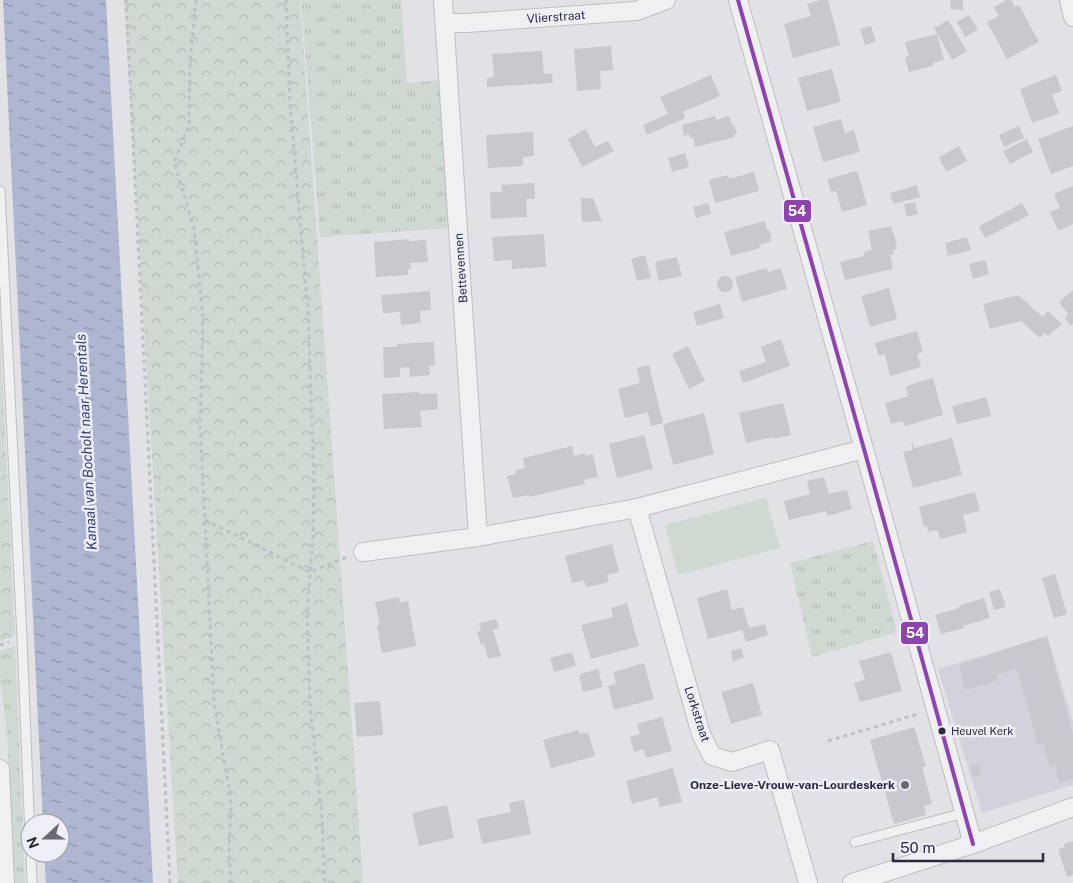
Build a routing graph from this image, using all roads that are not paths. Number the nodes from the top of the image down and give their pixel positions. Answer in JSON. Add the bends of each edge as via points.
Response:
{"nodes":[{"id":1,"x":444,"y":0,"type":"edge"},
{"id":2,"x":666,"y":0,"type":"edge"},
{"id":3,"x":738,"y":0,"type":"edge"},
{"id":4,"x":1069,"y":0,"type":"edge"},
{"id":5,"x":1073,"y":17,"type":"edge"},
{"id":6,"x":445,"y":23,"type":"junction"},
{"id":7,"x":0,"y":191,"type":"edge"},
{"id":8,"x":864,"y":449,"type":"junction"},
{"id":9,"x":637,"y":508,"type":"junction"},
{"id":10,"x":478,"y":537,"type":"junction"},
{"id":11,"x":363,"y":552,"type":"road end"},
{"id":12,"x":0,"y":769,"type":"edge"},
{"id":13,"x":1073,"y":807,"type":"edge"},
{"id":14,"x":29,"y":813,"type":"edge"},
{"id":15,"x":964,"y":813,"type":"junction"},
{"id":16,"x":855,"y":842,"type":"dead end"},
{"id":17,"x":973,"y":844,"type":"junction"},
{"id":18,"x":31,"y":863,"type":"edge"},
{"id":19,"x":5,"y":883,"type":"edge"},
{"id":20,"x":32,"y":883,"type":"edge"},
{"id":21,"x":808,"y":883,"type":"edge"},
{"id":22,"x":852,"y":883,"type":"edge"}],
"edges":[{"from":1,"to":6,"type":"street","name":"Bettevennen"},
{"from":2,"to":6,"type":"street","name":"Vlierstraat","via":[[636,11]]},
{"from":3,"to":8,"type":"street"},
{"from":4,"to":5,"type":"street"},
{"from":6,"to":10,"type":"street","name":"Bettevennen"},
{"from":7,"to":14,"type":"lane"},
{"from":8,"to":9,"type":"street"},
{"from":8,"to":15,"type":"street"},
{"from":9,"to":10,"type":"street"},
{"from":9,"to":21,"type":"street","name":"Lorkstraat","via":[[701,734],[712,756],[732,762],[770,750]]},
{"from":10,"to":11,"type":"street"},
{"from":12,"to":19,"type":"street"},
{"from":13,"to":17,"type":"street"},
{"from":15,"to":16,"type":"lane"},
{"from":15,"to":17,"type":"street"},
{"from":17,"to":22,"type":"street"},
{"from":18,"to":20,"type":"lane"}]}
